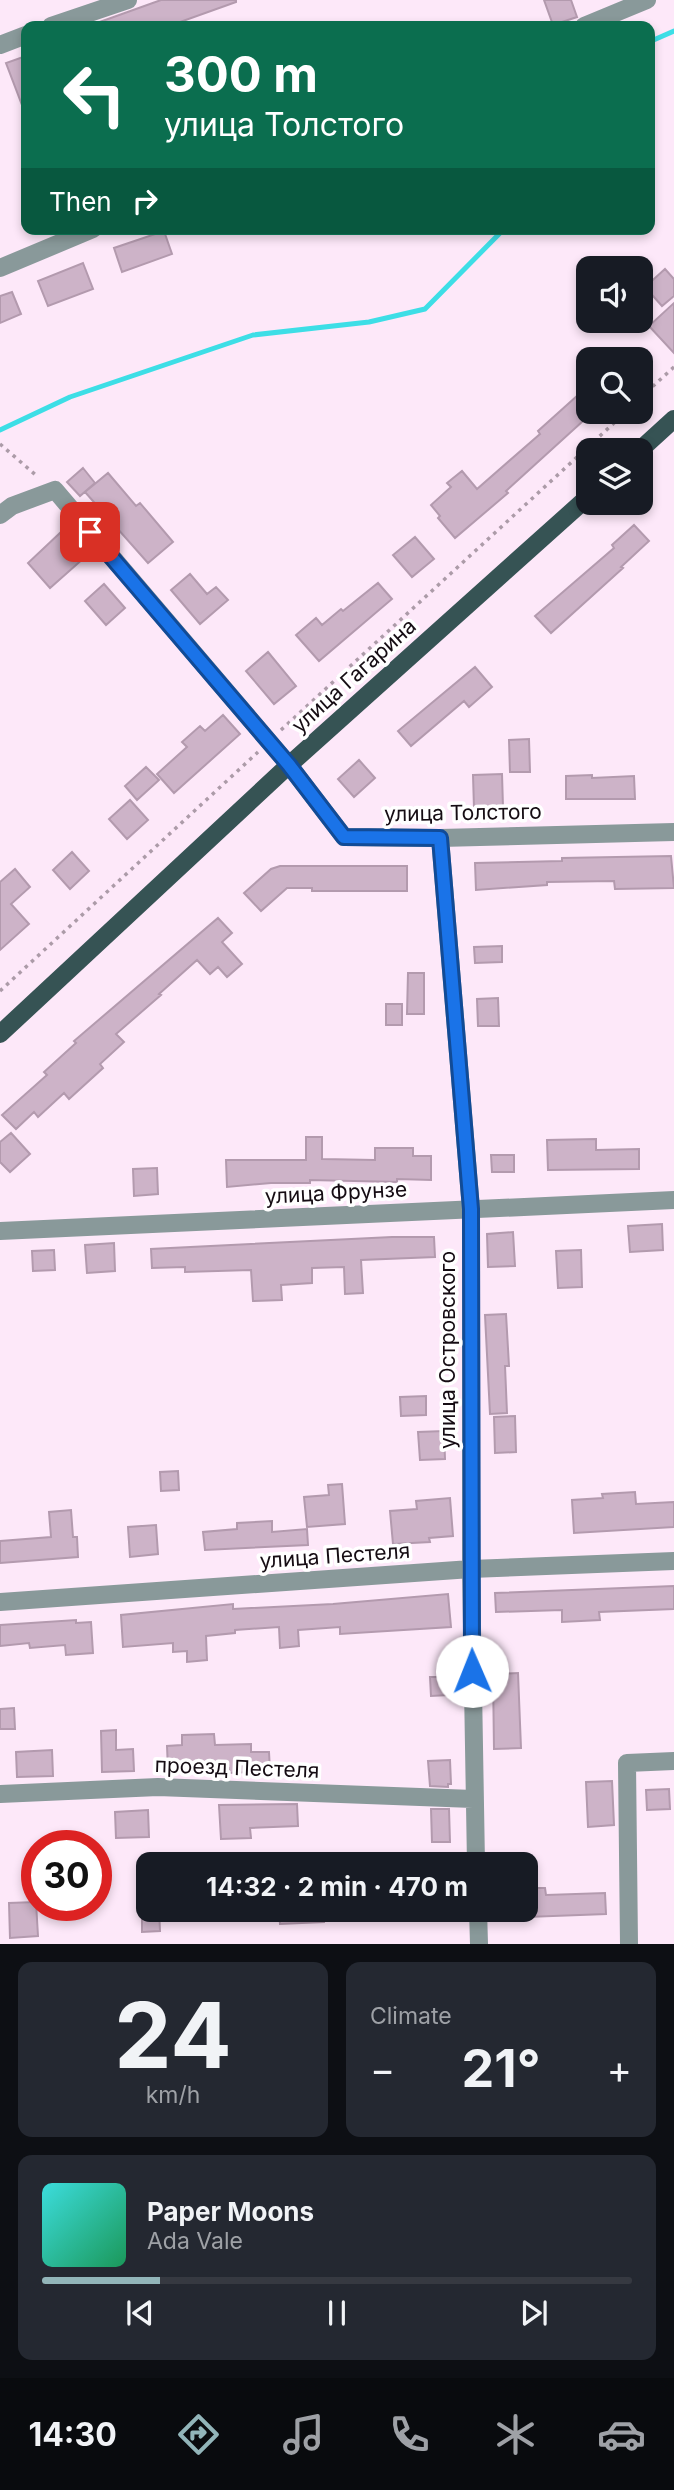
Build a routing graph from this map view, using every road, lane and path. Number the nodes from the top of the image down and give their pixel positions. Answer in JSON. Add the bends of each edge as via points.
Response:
{"nodes":[{"id":1,"x":128,"y":0,"type":"edge"},
{"id":2,"x":648,"y":0,"type":"edge"},
{"id":3,"x":66,"y":21,"type":"edge"},
{"id":4,"x":596,"y":21,"type":"edge"},
{"id":5,"x":21,"y":37,"type":"edge"},
{"id":6,"x":0,"y":45,"type":"edge"},
{"id":7,"x":79,"y":235,"type":"edge"},
{"id":8,"x":0,"y":268,"type":"edge"},
{"id":9,"x":674,"y":368,"type":"edge"},
{"id":10,"x":653,"y":387,"type":"edge"},
{"id":11,"x":674,"y":419,"type":"edge"},
{"id":12,"x":612,"y":424,"type":"edge"},
{"id":13,"x":653,"y":438,"type":"edge"},
{"id":14,"x":0,"y":444,"type":"edge"},
{"id":15,"x":55,"y":490,"type":"junction"},
{"id":16,"x":576,"y":508,"type":"edge"},
{"id":17,"x":0,"y":515,"type":"edge"},
{"id":18,"x":268,"y":741,"type":"junction"},
{"id":19,"x":289,"y":765,"type":"junction"},
{"id":20,"x":674,"y":832,"type":"edge"},
{"id":21,"x":440,"y":838,"type":"junction"},
{"id":22,"x":0,"y":991,"type":"edge"},
{"id":23,"x":0,"y":1034,"type":"edge"},
{"id":24,"x":674,"y":1200,"type":"edge"},
{"id":25,"x":471,"y":1209,"type":"junction"},
{"id":26,"x":0,"y":1231,"type":"edge"},
{"id":27,"x":674,"y":1561,"type":"edge"},
{"id":28,"x":471,"y":1569,"type":"junction"},
{"id":29,"x":0,"y":1602,"type":"edge"},
{"id":30,"x":674,"y":1761,"type":"edge"},
{"id":31,"x":0,"y":1794,"type":"edge"},
{"id":32,"x":473,"y":1799,"type":"junction"},
{"id":33,"x":475,"y":1852,"type":"edge"},
{"id":34,"x":479,"y":1922,"type":"edge"},
{"id":35,"x":480,"y":1944,"type":"edge"},
{"id":36,"x":629,"y":1944,"type":"edge"}],
"edges":[{"from":1,"to":3,"type":"street"},
{"from":2,"to":4,"type":"street"},
{"from":5,"to":6,"type":"street"},
{"from":7,"to":8,"type":"street"},
{"from":9,"to":10,"type":"path"},
{"from":11,"to":13,"type":"main road"},
{"from":12,"to":18,"type":"path"},
{"from":14,"to":15,"type":"path"},
{"from":15,"to":17,"type":"street"},
{"from":15,"to":18,"type":"street"},
{"from":16,"to":19,"type":"main road","name":"улица Гагарина"},
{"from":18,"to":19,"type":"street"},
{"from":18,"to":22,"type":"path"},
{"from":19,"to":21,"type":"street","name":"улица Толстого","via":[[344,837]]},
{"from":19,"to":23,"type":"main road","name":"улица Гагарина"},
{"from":20,"to":21,"type":"street","name":"улица Толстого"},
{"from":21,"to":25,"type":"street","name":"улица Островского"},
{"from":24,"to":25,"type":"street","name":"улица Фрунзе"},
{"from":25,"to":26,"type":"street","name":"улица Фрунзе"},
{"from":25,"to":28,"type":"street","name":"улица Островского"},
{"from":27,"to":28,"type":"street","name":"улица Пестеля"},
{"from":28,"to":29,"type":"street","name":"улица Пестеля"},
{"from":28,"to":32,"type":"street","name":"улица Островского"},
{"from":30,"to":36,"type":"street","via":[[627,1763]]},
{"from":31,"to":32,"type":"street","name":"проезд Пестеля","via":[[158,1787]]},
{"from":32,"to":33,"type":"street","name":"улица Островского"},
{"from":34,"to":35,"type":"street"}]}
